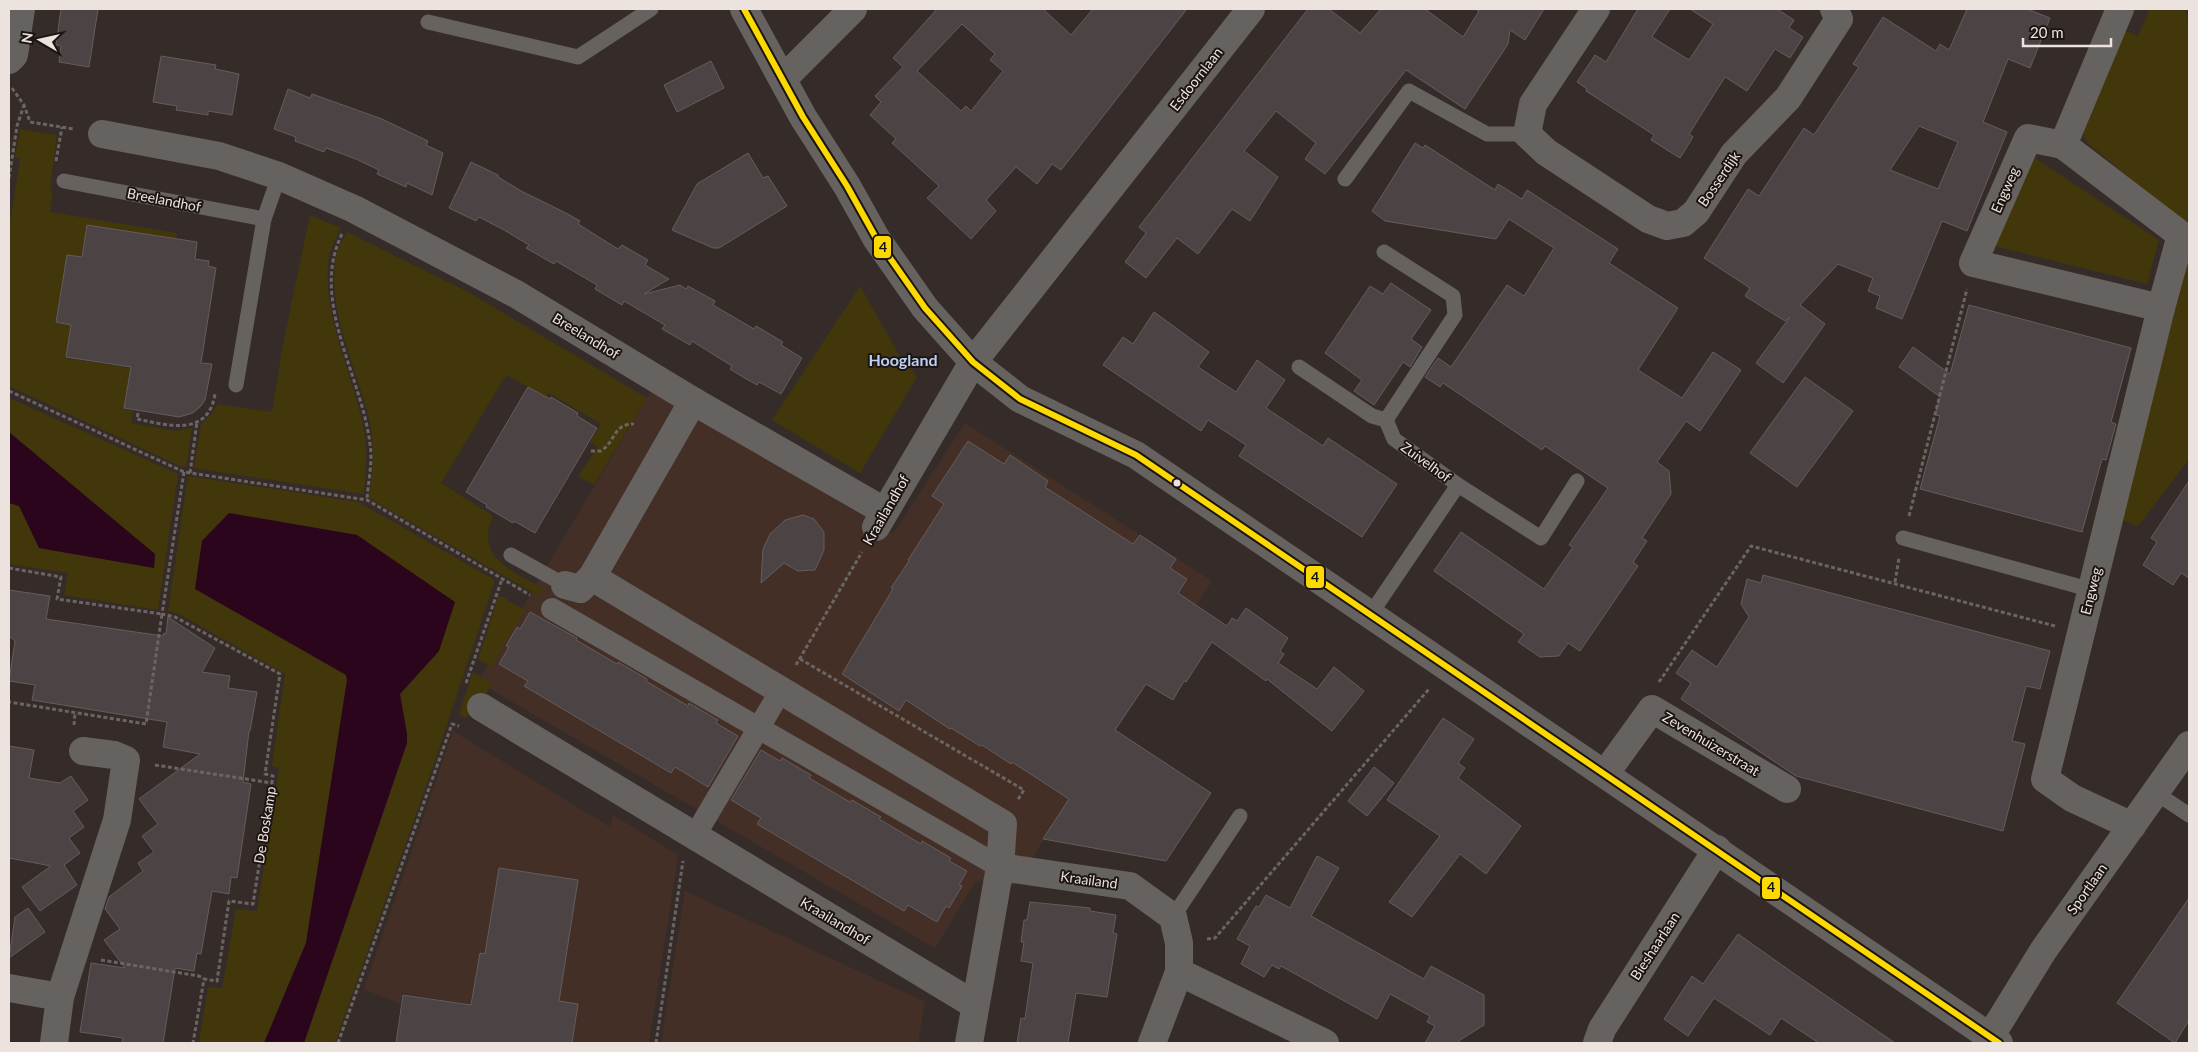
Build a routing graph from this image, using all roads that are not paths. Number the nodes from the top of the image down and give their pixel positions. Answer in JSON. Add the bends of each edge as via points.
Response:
{"nodes":[{"id":1,"x":21,"y":9,"type":"edge"},
{"id":2,"x":651,"y":9,"type":"edge"},
{"id":3,"x":744,"y":9,"type":"edge"},
{"id":4,"x":853,"y":9,"type":"edge"},
{"id":5,"x":1251,"y":9,"type":"edge"},
{"id":6,"x":1596,"y":9,"type":"edge"},
{"id":7,"x":1834,"y":9,"type":"edge"},
{"id":8,"x":2120,"y":9,"type":"edge"},
{"id":9,"x":428,"y":22,"type":"dead end"},
{"id":10,"x":9,"y":60,"type":"edge"},
{"id":11,"x":783,"y":79,"type":"junction"},
{"id":12,"x":102,"y":134,"type":"road end"},
{"id":13,"x":1527,"y":134,"type":"junction"},
{"id":14,"x":2063,"y":145,"type":"junction"},
{"id":15,"x":278,"y":176,"type":"junction"},
{"id":16,"x":1345,"y":179,"type":"dead end"},
{"id":17,"x":64,"y":181,"type":"road end"},
{"id":18,"x":264,"y":219,"type":"junction"},
{"id":19,"x":1384,"y":252,"type":"dead end"},
{"id":20,"x":2161,"y":308,"type":"junction"},
{"id":21,"x":974,"y":362,"type":"junction"},
{"id":22,"x":1299,"y":366,"type":"dead end"},
{"id":23,"x":236,"y":385,"type":"road end"},
{"id":24,"x":694,"y":401,"type":"junction"},
{"id":25,"x":1386,"y":420,"type":"junction"},
{"id":26,"x":1577,"y":481,"type":"dead end"},
{"id":27,"x":1458,"y":485,"type":"junction"},
{"id":28,"x":880,"y":519,"type":"joint"},
{"id":29,"x":1903,"y":538,"type":"road end"},
{"id":30,"x":511,"y":555,"type":"dead end"},
{"id":31,"x":592,"y":577,"type":"junction"},
{"id":32,"x":2092,"y":590,"type":"junction"},
{"id":33,"x":559,"y":597,"type":"junction"},
{"id":34,"x":1370,"y":615,"type":"junction"},
{"id":35,"x":782,"y":689,"type":"junction"},
{"id":36,"x":467,"y":703,"type":"road end"},
{"id":37,"x":758,"y":727,"type":"junction"},
{"id":38,"x":2189,"y":745,"type":"edge"},
{"id":39,"x":83,"y":751,"type":"dead end"},
{"id":40,"x":1605,"y":774,"type":"junction"},
{"id":41,"x":1787,"y":790,"type":"dead end"},
{"id":42,"x":2156,"y":793,"type":"junction"},
{"id":43,"x":2189,"y":815,"type":"edge"},
{"id":44,"x":1240,"y":816,"type":"dead end"},
{"id":45,"x":2132,"y":826,"type":"junction"},
{"id":46,"x":694,"y":836,"type":"junction"},
{"id":47,"x":1717,"y":850,"type":"junction"},
{"id":48,"x":1000,"y":868,"type":"junction"},
{"id":49,"x":1176,"y":930,"type":"junction"},
{"id":50,"x":1179,"y":972,"type":"junction"},
{"id":51,"x":9,"y":988,"type":"edge"},
{"id":52,"x":60,"y":997,"type":"junction"},
{"id":53,"x":975,"y":1005,"type":"junction"},
{"id":54,"x":1994,"y":1040,"type":"edge"},
{"id":55,"x":54,"y":1043,"type":"edge"},
{"id":56,"x":969,"y":1043,"type":"edge"},
{"id":57,"x":1152,"y":1043,"type":"edge"},
{"id":58,"x":1325,"y":1043,"type":"edge"},
{"id":59,"x":1597,"y":1043,"type":"edge"}],
"edges":[{"from":1,"to":10,"type":"street","via":[[14,55]]},
{"from":2,"to":9,"type":"lane","via":[[578,57]]},
{"from":3,"to":11,"type":"street"},
{"from":4,"to":11,"type":"street"},
{"from":5,"to":21,"type":"street","name":"Esdoornlaan"},
{"from":6,"to":13,"type":"street","via":[[1533,104]]},
{"from":7,"to":13,"type":"street","name":"Bosserdijk","via":[[1839,19],[1788,98],[1734,154],[1696,212],[1683,223],[1667,226],[1648,219],[1546,152]]},
{"from":8,"to":14,"type":"street"},
{"from":11,"to":21,"type":"street","via":[[876,238],[925,308]]},
{"from":12,"to":15,"type":"street","name":"Breelandhof","via":[[219,156]]},
{"from":13,"to":16,"type":"lane","via":[[1487,134],[1409,91]]},
{"from":14,"to":20,"type":"street","name":"Engweg","via":[[2181,235]]},
{"from":14,"to":20,"type":"street","name":"Engweg","via":[[2028,138],[1973,263]]},
{"from":15,"to":18,"type":"lane"},
{"from":15,"to":24,"type":"street","name":"Breelandhof","via":[[354,209],[516,294]]},
{"from":17,"to":18,"type":"lane","name":"Breelandhof"},
{"from":18,"to":23,"type":"lane"},
{"from":19,"to":25,"type":"lane","via":[[1453,296],[1455,315]]},
{"from":20,"to":32,"type":"street","name":"Engweg"},
{"from":21,"to":28,"type":"street","name":"Kraailandhof"},
{"from":21,"to":34,"type":"street","via":[[1020,399],[1136,455]]},
{"from":22,"to":25,"type":"lane","via":[[1372,416]]},
{"from":24,"to":28,"type":"street","name":"Breelandhof"},
{"from":24,"to":31,"type":"street"},
{"from":25,"to":27,"type":"lane","name":"Zuivelhof","via":[[1394,439]]},
{"from":26,"to":27,"type":"lane","via":[[1541,538]]},
{"from":27,"to":34,"type":"lane","name":"Zuivelhof"},
{"from":29,"to":32,"type":"lane"},
{"from":30,"to":33,"type":"lane"},
{"from":31,"to":33,"type":"street","via":[[580,589]]},
{"from":31,"to":35,"type":"street"},
{"from":32,"to":45,"type":"street","name":"Engweg","via":[[2045,779],[2072,798]]},
{"from":33,"to":37,"type":"street"},
{"from":34,"to":40,"type":"street"},
{"from":35,"to":37,"type":"street"},
{"from":35,"to":48,"type":"street","via":[[1003,824]]},
{"from":36,"to":46,"type":"street","name":"Kraailandhof"},
{"from":37,"to":46,"type":"street"},
{"from":37,"to":48,"type":"street"},
{"from":38,"to":42,"type":"street","name":"Sportlaan"},
{"from":39,"to":52,"type":"street","via":[[126,760],[117,820]]},
{"from":40,"to":41,"type":"street","name":"Zevenhuizerstraat","via":[[1652,709]]},
{"from":40,"to":47,"type":"street"},
{"from":42,"to":43,"type":"lane"},
{"from":42,"to":45,"type":"street","name":"Sportlaan"},
{"from":44,"to":49,"type":"lane"},
{"from":45,"to":54,"type":"street","name":"Sportlaan","via":[[2043,952]]},
{"from":46,"to":53,"type":"street","name":"Kraailandhof"},
{"from":47,"to":54,"type":"street"},
{"from":47,"to":59,"type":"street","name":"Bieshaarlaan","via":[[1602,1029]]},
{"from":48,"to":49,"type":"street","name":"Kraailand","via":[[1130,886]]},
{"from":48,"to":53,"type":"street"},
{"from":49,"to":50,"type":"street"},
{"from":50,"to":57,"type":"street"},
{"from":50,"to":58,"type":"street"},
{"from":51,"to":52,"type":"street"},
{"from":52,"to":55,"type":"street"},
{"from":53,"to":56,"type":"street"}]}
